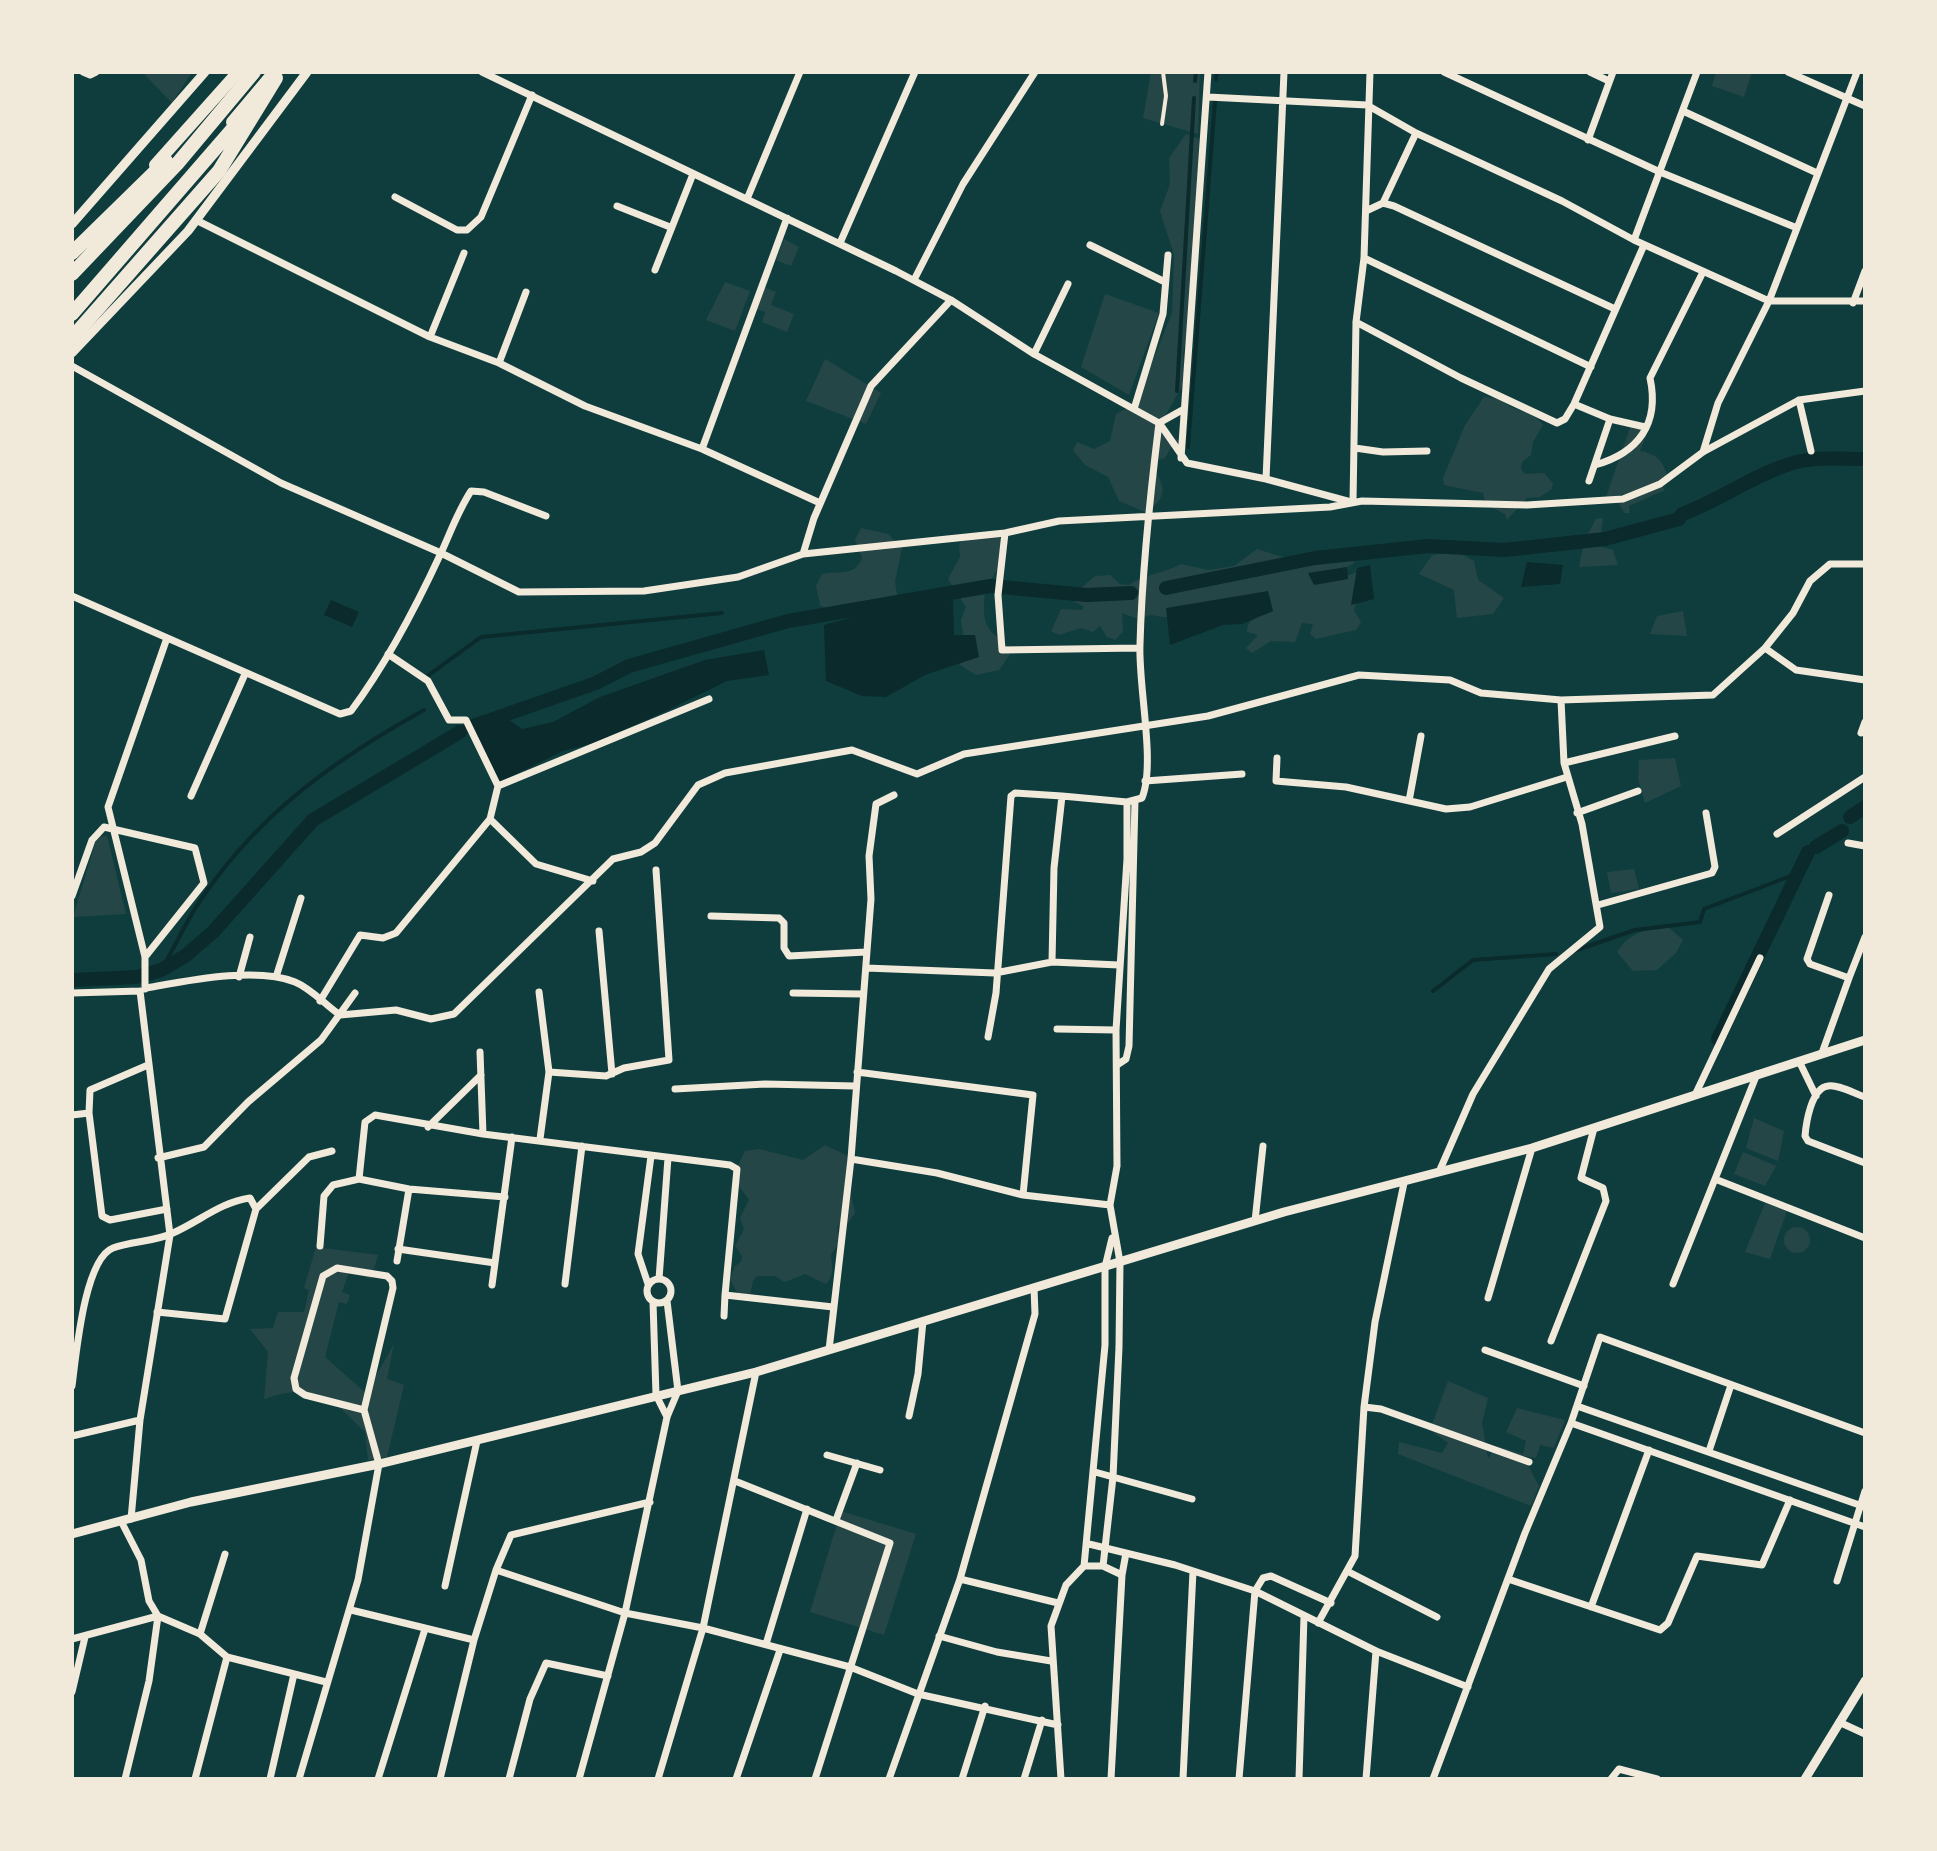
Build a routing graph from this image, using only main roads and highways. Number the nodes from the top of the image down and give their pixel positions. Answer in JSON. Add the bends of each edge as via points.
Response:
{"nodes":[{"id":1,"x":238,"y":72,"type":"edge"},
{"id":2,"x":254,"y":72,"type":"edge"},
{"id":3,"x":277,"y":74,"type":"edge"},
{"id":4,"x":72,"y":254,"type":"edge"},
{"id":5,"x":72,"y":274,"type":"edge"},
{"id":6,"x":72,"y":307,"type":"edge"},
{"id":7,"x":72,"y":314,"type":"edge"},
{"id":8,"x":72,"y":338,"type":"edge"}],
"edges":[{"from":1,"to":4,"type":"highway"},
{"from":2,"to":4,"type":"highway"},
{"from":2,"to":5,"type":"highway","via":[[177,164]]},
{"from":3,"to":6,"type":"highway"},
{"from":3,"to":7,"type":"highway"},
{"from":3,"to":8,"type":"highway","via":[[219,171]]}]}
